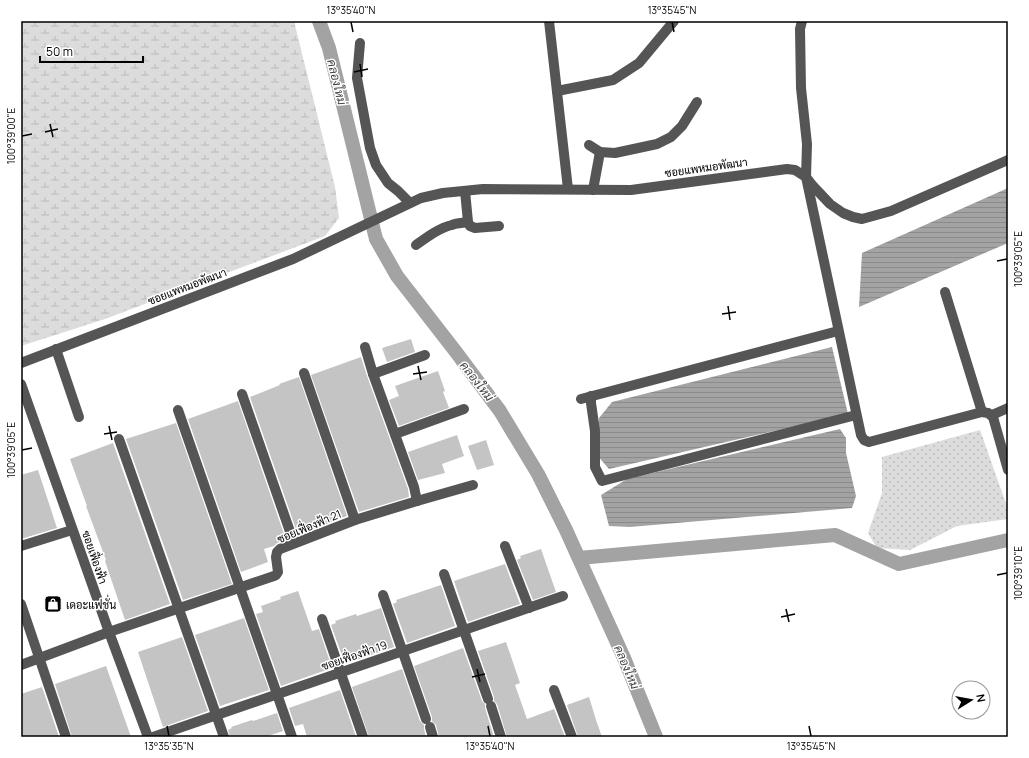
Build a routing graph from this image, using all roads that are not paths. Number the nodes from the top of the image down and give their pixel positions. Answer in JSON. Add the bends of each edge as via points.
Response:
{"nodes":[{"id":1,"x":549,"y":21,"type":"edge"},
{"id":2,"x":674,"y":21,"type":"edge"},
{"id":3,"x":802,"y":21,"type":"edge"},
{"id":4,"x":360,"y":43,"type":"dead end"},
{"id":5,"x":557,"y":91,"type":"junction"},
{"id":6,"x":697,"y":102,"type":"dead end"},
{"id":7,"x":589,"y":145,"type":"dead end"},
{"id":8,"x":600,"y":152,"type":"junction"},
{"id":9,"x":1008,"y":160,"type":"edge"},
{"id":10,"x":806,"y":177,"type":"junction"},
{"id":11,"x":568,"y":189,"type":"junction"},
{"id":12,"x":596,"y":190,"type":"junction"},
{"id":13,"x":465,"y":191,"type":"junction"},
{"id":14,"x":410,"y":204,"type":"junction"},
{"id":15,"x":468,"y":222,"type":"junction"},
{"id":16,"x":499,"y":226,"type":"dead end"},
{"id":17,"x":416,"y":245,"type":"dead end"},
{"id":18,"x":945,"y":292,"type":"dead end"},
{"id":19,"x":838,"y":331,"type":"junction"},
{"id":20,"x":365,"y":348,"type":"dead end"},
{"id":21,"x":56,"y":349,"type":"junction"},
{"id":22,"x":426,"y":354,"type":"dead end"},
{"id":23,"x":21,"y":363,"type":"edge"},
{"id":24,"x":304,"y":373,"type":"dead end"},
{"id":25,"x":373,"y":374,"type":"junction"},
{"id":26,"x":21,"y":384,"type":"edge"},
{"id":27,"x":242,"y":394,"type":"dead end"},
{"id":28,"x":1008,"y":408,"type":"edge"},
{"id":29,"x":464,"y":409,"type":"dead end"},
{"id":30,"x":178,"y":410,"type":"dead end"},
{"id":31,"x":987,"y":414,"type":"junction"},
{"id":32,"x":856,"y":415,"type":"junction"},
{"id":33,"x":79,"y":417,"type":"dead end"},
{"id":34,"x":395,"y":434,"type":"junction"},
{"id":35,"x":119,"y":439,"type":"dead end"},
{"id":36,"x":1008,"y":470,"type":"edge"},
{"id":37,"x":473,"y":485,"type":"dead end"},
{"id":38,"x":417,"y":501,"type":"junction"},
{"id":39,"x":355,"y":520,"type":"junction"},
{"id":40,"x":72,"y":530,"type":"junction"},
{"id":41,"x":294,"y":542,"type":"junction"},
{"id":42,"x":21,"y":546,"type":"edge"},
{"id":43,"x":505,"y":546,"type":"dead end"},
{"id":44,"x":444,"y":574,"type":"dead end"},
{"id":45,"x":240,"y":588,"type":"junction"},
{"id":46,"x":383,"y":595,"type":"dead end"},
{"id":47,"x":564,"y":596,"type":"dead end"},
{"id":48,"x":21,"y":604,"type":"edge"},
{"id":49,"x":179,"y":608,"type":"junction"},
{"id":50,"x":530,"y":608,"type":"junction"},
{"id":51,"x":322,"y":619,"type":"dead end"},
{"id":52,"x":464,"y":630,"type":"junction"},
{"id":53,"x":108,"y":632,"type":"junction"},
{"id":54,"x":402,"y":651,"type":"junction"},
{"id":55,"x":39,"y":659,"type":"junction"},
{"id":56,"x":21,"y":665,"type":"edge"},
{"id":57,"x":341,"y":672,"type":"junction"},
{"id":58,"x":554,"y":690,"type":"dead end"},
{"id":59,"x":277,"y":694,"type":"junction"},
{"id":60,"x":216,"y":715,"type":"junction"},
{"id":61,"x":429,"y":728,"type":"edge"},
{"id":62,"x":66,"y":737,"type":"edge"},
{"id":63,"x":148,"y":737,"type":"edge"},
{"id":64,"x":153,"y":737,"type":"edge"},
{"id":65,"x":224,"y":737,"type":"edge"},
{"id":66,"x":292,"y":737,"type":"edge"},
{"id":67,"x":363,"y":737,"type":"edge"},
{"id":68,"x":501,"y":737,"type":"edge"},
{"id":69,"x":572,"y":737,"type":"edge"}],
"edges":[{"from":1,"to":5,"type":"street"},
{"from":2,"to":5,"type":"street","via":[[639,63],[613,80]]},
{"from":3,"to":10,"type":"street","via":[[800,88],[807,144]]},
{"from":4,"to":14,"type":"street","via":[[357,78],[370,148],[376,165],[388,183]]},
{"from":5,"to":11,"type":"street"},
{"from":6,"to":8,"type":"street","via":[[682,126],[666,140],[615,153]]},
{"from":7,"to":8,"type":"street"},
{"from":8,"to":12,"type":"street"},
{"from":9,"to":10,"type":"street","name":"ซอยแพหมอพัฒนา","via":[[891,211],[862,219],[843,213],[830,204]]},
{"from":10,"to":12,"type":"street","name":"ซอยแพหมอพัฒนา","via":[[795,170],[787,169],[631,190]]},
{"from":10,"to":19,"type":"street"},
{"from":11,"to":12,"type":"street","name":"ซอยแพหมอพัฒนา"},
{"from":11,"to":13,"type":"street","name":"ซอยแพหมอพัฒนา"},
{"from":13,"to":14,"type":"street","name":"ซอยแพหมอพัฒนา","via":[[421,198]]},
{"from":13,"to":15,"type":"street"},
{"from":14,"to":21,"type":"street","name":"ซอยแพหมอพัฒนา","via":[[292,259]]},
{"from":15,"to":16,"type":"street","via":[[475,228]]},
{"from":15,"to":17,"type":"street","via":[[439,230]]},
{"from":18,"to":31,"type":"street"},
{"from":19,"to":32,"type":"street"},
{"from":19,"to":32,"type":"street","via":[[586,398],[590,403],[596,438],[596,467],[602,481]]},
{"from":20,"to":25,"type":"street"},
{"from":21,"to":23,"type":"street","name":"ซอยแพหมอพัฒนา"},
{"from":21,"to":33,"type":"street"},
{"from":22,"to":25,"type":"street"},
{"from":24,"to":39,"type":"street"},
{"from":25,"to":34,"type":"street"},
{"from":26,"to":40,"type":"street","name":"ซอยเฟื่องฟ้า"},
{"from":27,"to":41,"type":"street"},
{"from":28,"to":31,"type":"street"},
{"from":29,"to":34,"type":"street"},
{"from":30,"to":45,"type":"street"},
{"from":31,"to":32,"type":"street","via":[[869,442],[861,435]]},
{"from":31,"to":36,"type":"street","via":[[995,424]]},
{"from":34,"to":38,"type":"street"},
{"from":35,"to":49,"type":"street"},
{"from":37,"to":38,"type":"street","name":"ซอยเฟื่องฟ้า 21"},
{"from":38,"to":39,"type":"street","name":"ซอยเฟื่องฟ้า 21"},
{"from":39,"to":41,"type":"street","name":"ซอยเฟื่องฟ้า 21"},
{"from":40,"to":42,"type":"street"},
{"from":40,"to":53,"type":"street","name":"ซอยเฟื่องฟ้า"},
{"from":41,"to":45,"type":"street","name":"ซอยเฟื่องฟ้า 21","via":[[277,552],[276,574]]},
{"from":43,"to":50,"type":"street"},
{"from":44,"to":52,"type":"street"},
{"from":45,"to":49,"type":"street","name":"ซอยเฟื่องฟ้า 21"},
{"from":45,"to":59,"type":"street"},
{"from":46,"to":54,"type":"street"},
{"from":47,"to":50,"type":"street","name":"ซอยเฟื่องฟ้า 19"},
{"from":48,"to":55,"type":"street"},
{"from":49,"to":53,"type":"street","name":"ซอยเฟื่องฟ้า 21"},
{"from":49,"to":60,"type":"street"},
{"from":50,"to":52,"type":"street","name":"ซอยเฟื่องฟ้า 19"},
{"from":51,"to":57,"type":"street"},
{"from":52,"to":54,"type":"street","name":"ซอยเฟื่องฟ้า 19"},
{"from":52,"to":68,"type":"street"},
{"from":53,"to":55,"type":"street","name":"ซอยเฟื่องฟ้า 21"},
{"from":53,"to":63,"type":"street","name":"ซอยเฟื่องฟ้า"},
{"from":54,"to":57,"type":"street","name":"ซอยเฟื่องฟ้า 19"},
{"from":54,"to":61,"type":"street"},
{"from":55,"to":56,"type":"street","name":"ซอยเฟื่องฟ้า 21"},
{"from":55,"to":62,"type":"street"},
{"from":57,"to":59,"type":"street","name":"ซอยเฟื่องฟ้า 19"},
{"from":57,"to":67,"type":"street"},
{"from":58,"to":69,"type":"street"},
{"from":59,"to":60,"type":"street","name":"ซอยเฟื่องฟ้า 19"},
{"from":59,"to":66,"type":"street"},
{"from":60,"to":64,"type":"street","name":"ซอยเฟื่องฟ้า 19"},
{"from":60,"to":65,"type":"street"}]}
